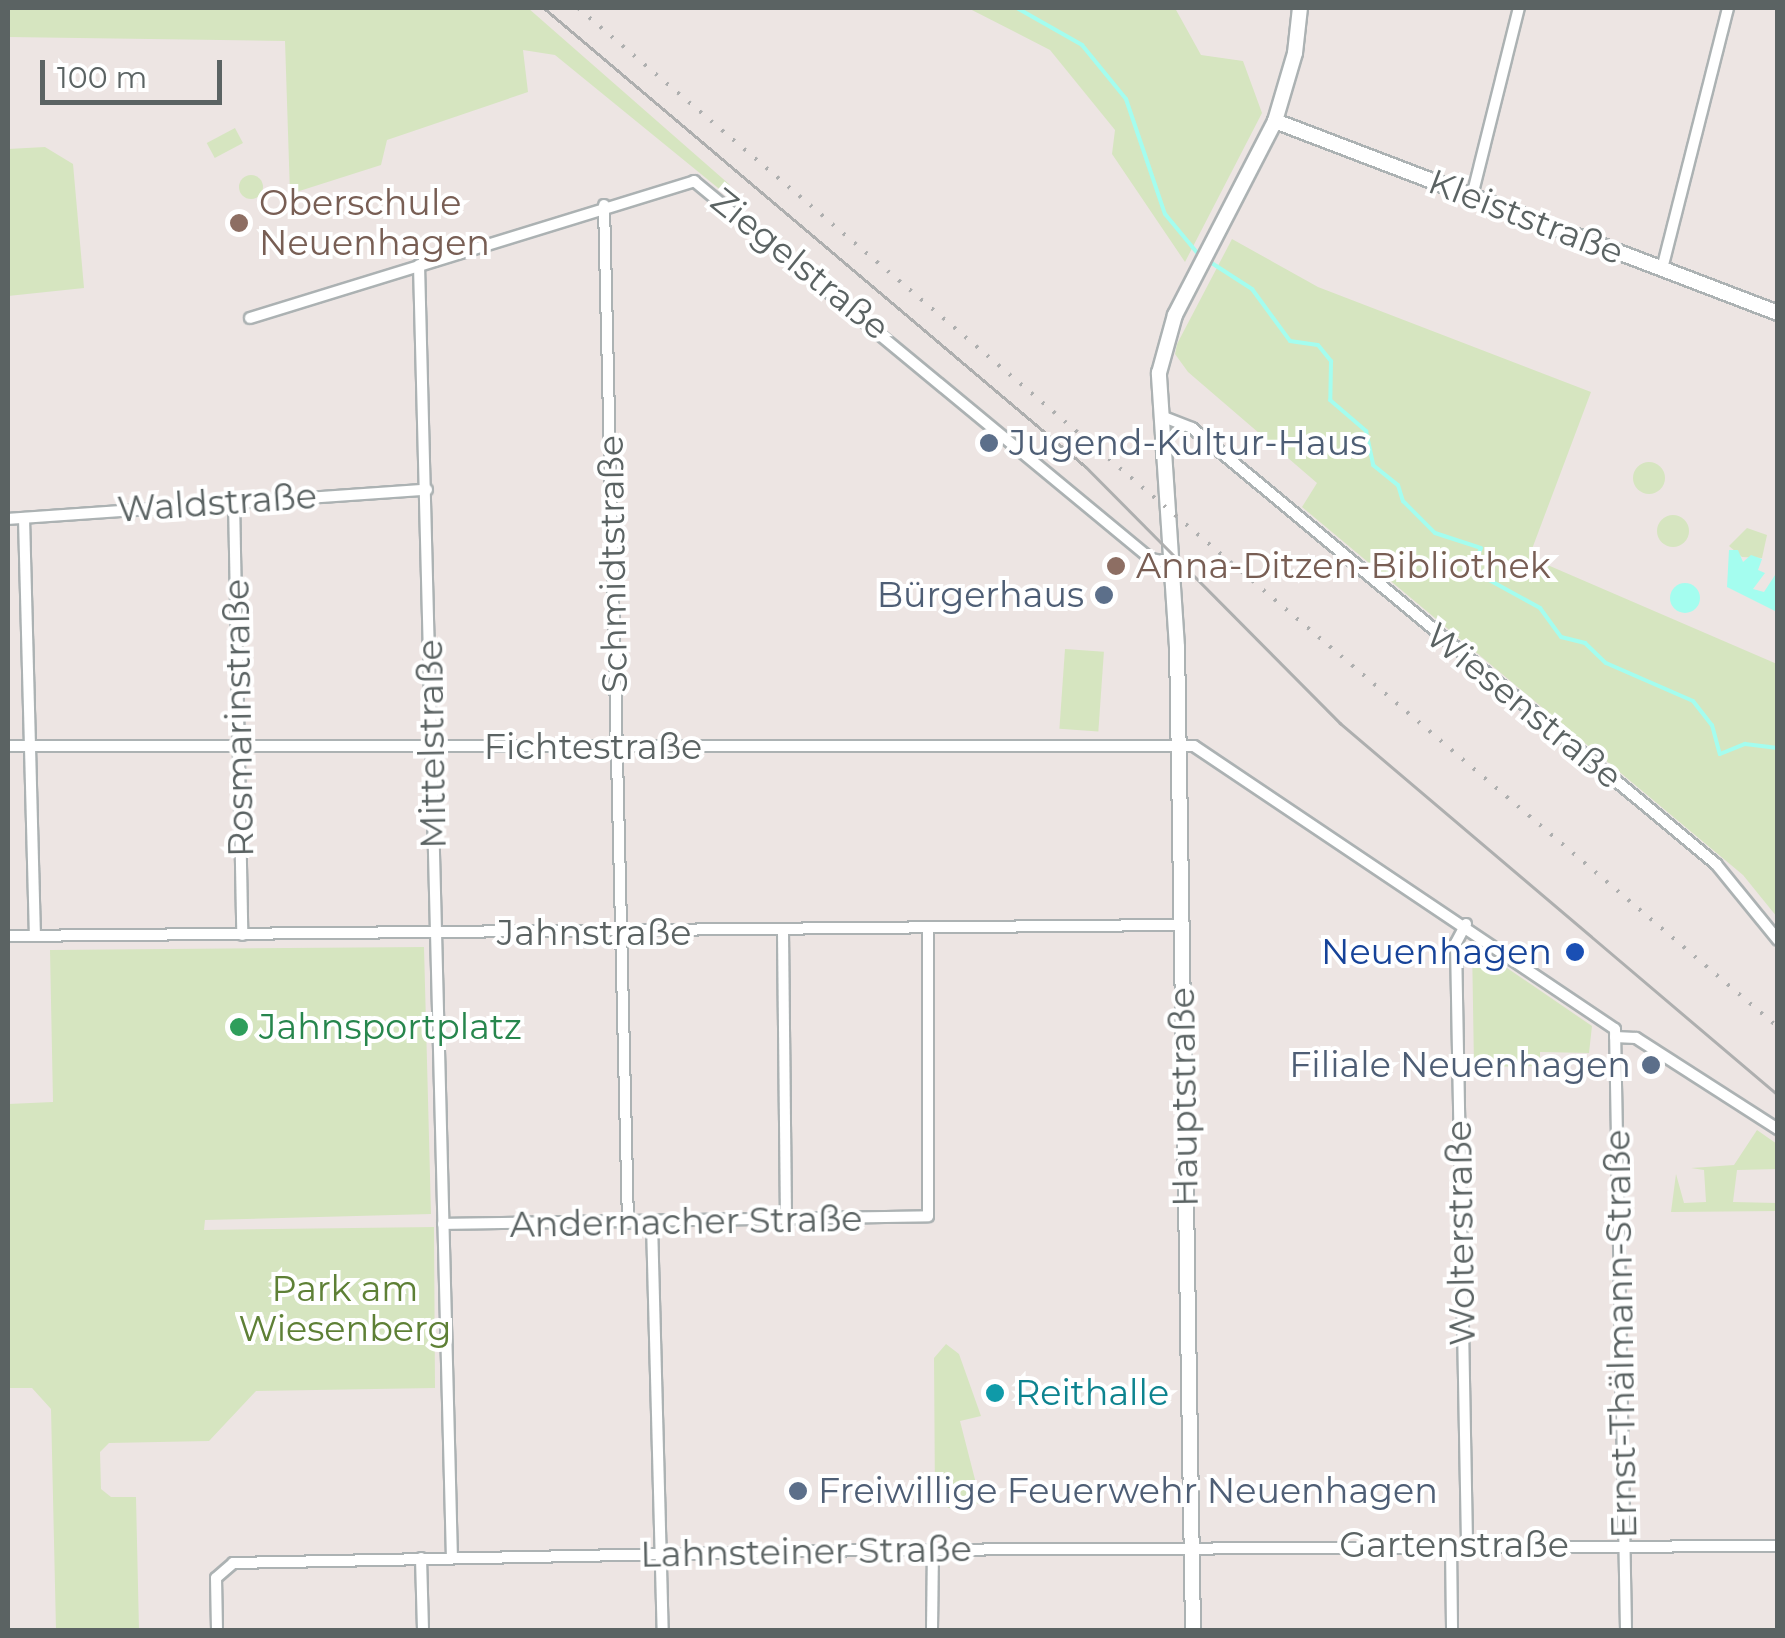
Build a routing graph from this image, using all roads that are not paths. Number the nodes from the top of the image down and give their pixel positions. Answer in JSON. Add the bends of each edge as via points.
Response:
{"nodes":[{"id":1,"x":1300,"y":8,"type":"edge"},
{"id":2,"x":1519,"y":8,"type":"edge"},
{"id":3,"x":1728,"y":8,"type":"edge"},
{"id":4,"x":1275,"y":121,"type":"junction"},
{"id":5,"x":1472,"y":196,"type":"junction"},
{"id":6,"x":604,"y":205,"type":"junction"},
{"id":7,"x":419,"y":265,"type":"junction"},
{"id":8,"x":1662,"y":269,"type":"junction"},
{"id":9,"x":1778,"y":313,"type":"edge"},
{"id":10,"x":250,"y":318,"type":"dead end"},
{"id":11,"x":1161,"y":416,"type":"junction"},
{"id":12,"x":427,"y":490,"type":"junction"},
{"id":13,"x":234,"y":500,"type":"junction"},
{"id":14,"x":24,"y":518,"type":"junction"},
{"id":15,"x":8,"y":519,"type":"edge"},
{"id":16,"x":1172,"y":563,"type":"junction"},
{"id":17,"x":1178,"y":741,"type":"junction"},
{"id":18,"x":8,"y":746,"type":"edge"},
{"id":19,"x":33,"y":746,"type":"junction"},
{"id":20,"x":433,"y":746,"type":"junction"},
{"id":21,"x":240,"y":747,"type":"junction"},
{"id":22,"x":618,"y":749,"type":"junction"},
{"id":23,"x":1466,"y":924,"type":"junction"},
{"id":24,"x":1181,"y":925,"type":"junction"},
{"id":25,"x":928,"y":930,"type":"junction"},
{"id":26,"x":784,"y":932,"type":"junction"},
{"id":27,"x":436,"y":933,"type":"junction"},
{"id":28,"x":622,"y":934,"type":"junction"},
{"id":29,"x":242,"y":935,"type":"junction"},
{"id":30,"x":8,"y":936,"type":"edge"},
{"id":31,"x":35,"y":936,"type":"junction"},
{"id":32,"x":1778,"y":940,"type":"edge"},
{"id":33,"x":1615,"y":1037,"type":"junction"},
{"id":34,"x":1778,"y":1129,"type":"edge"},
{"id":35,"x":786,"y":1221,"type":"junction"},
{"id":36,"x":628,"y":1223,"type":"junction"},
{"id":37,"x":652,"y":1223,"type":"junction"},
{"id":38,"x":443,"y":1224,"type":"junction"},
{"id":39,"x":1624,"y":1544,"type":"junction"},
{"id":40,"x":1451,"y":1545,"type":"junction"},
{"id":41,"x":1467,"y":1545,"type":"junction"},
{"id":42,"x":1778,"y":1546,"type":"edge"},
{"id":43,"x":1192,"y":1548,"type":"junction"},
{"id":44,"x":933,"y":1550,"type":"junction"},
{"id":45,"x":661,"y":1553,"type":"junction"},
{"id":46,"x":452,"y":1557,"type":"junction"},
{"id":47,"x":420,"y":1558,"type":"junction"},
{"id":48,"x":217,"y":1630,"type":"edge"},
{"id":49,"x":423,"y":1630,"type":"edge"},
{"id":50,"x":663,"y":1630,"type":"edge"},
{"id":51,"x":932,"y":1630,"type":"edge"},
{"id":52,"x":1193,"y":1630,"type":"edge"},
{"id":53,"x":1452,"y":1630,"type":"edge"},
{"id":54,"x":1626,"y":1630,"type":"edge"}],
"edges":[{"from":1,"to":4,"type":"main road","name":"Hauptstraße","via":[[1296,53]]},
{"from":2,"to":5,"type":"street"},
{"from":3,"to":8,"type":"street"},
{"from":4,"to":5,"type":"main road","name":"Kleiststraße"},
{"from":4,"to":11,"type":"main road","name":"Hauptstraße","via":[[1164,342]]},
{"from":5,"to":8,"type":"main road","name":"Kleiststraße"},
{"from":6,"to":7,"type":"street","name":"Ziegelstraße"},
{"from":6,"to":16,"type":"street","name":"Ziegelstraße","via":[[686,180],[703,184],[1151,559]]},
{"from":6,"to":22,"type":"street","name":"Schmidtstraße"},
{"from":7,"to":10,"type":"street","name":"Ziegelstraße"},
{"from":7,"to":12,"type":"street","name":"Mittelstraße"},
{"from":8,"to":9,"type":"main road","name":"Kleiststraße"},
{"from":11,"to":16,"type":"main road","name":"Hauptstraße"},
{"from":11,"to":32,"type":"street","name":"Wiesenstraße","via":[[1192,428],[1716,864]]},
{"from":12,"to":13,"type":"street","name":"Waldstraße"},
{"from":12,"to":20,"type":"street","name":"Mittelstraße"},
{"from":13,"to":14,"type":"street","name":"Waldstraße"},
{"from":13,"to":21,"type":"street","name":"Rosmarinstraße"},
{"from":14,"to":15,"type":"street","name":"Waldstraße"},
{"from":14,"to":19,"type":"street"},
{"from":16,"to":17,"type":"main road","name":"Hauptstraße"},
{"from":17,"to":22,"type":"street","name":"Fichtestraße"},
{"from":17,"to":23,"type":"street"},
{"from":17,"to":24,"type":"main road","name":"Hauptstraße"},
{"from":18,"to":19,"type":"street","name":"Fichtestraße"},
{"from":19,"to":21,"type":"street","name":"Fichtestraße"},
{"from":19,"to":31,"type":"street"},
{"from":20,"to":21,"type":"street","name":"Fichtestraße"},
{"from":20,"to":22,"type":"street","name":"Fichtestraße"},
{"from":20,"to":27,"type":"street","name":"Mittelstraße"},
{"from":21,"to":29,"type":"street","name":"Rosmarinstraße"},
{"from":22,"to":28,"type":"street","name":"Schmidtstraße"},
{"from":23,"to":33,"type":"street","via":[[1611,1022]]},
{"from":23,"to":41,"type":"street","name":"Wolterstraße","via":[[1456,944]]},
{"from":24,"to":25,"type":"street","name":"Jahnstraße"},
{"from":24,"to":43,"type":"main road","name":"Hauptstraße"},
{"from":25,"to":26,"type":"street","name":"Jahnstraße"},
{"from":25,"to":35,"type":"street","name":"Andernacher Straße","via":[[928,1216]]},
{"from":26,"to":28,"type":"street","name":"Jahnstraße"},
{"from":26,"to":35,"type":"street"},
{"from":27,"to":28,"type":"street","name":"Jahnstraße"},
{"from":27,"to":29,"type":"street","name":"Jahnstraße"},
{"from":27,"to":38,"type":"street","name":"Mittelstraße"},
{"from":28,"to":36,"type":"street","name":"Schmidtstraße"},
{"from":29,"to":31,"type":"street","name":"Jahnstraße"},
{"from":30,"to":31,"type":"street","name":"Jahnstraße"},
{"from":33,"to":34,"type":"street","via":[[1636,1038]]},
{"from":33,"to":39,"type":"street","name":"Ernst-Thälmann-Straße"},
{"from":35,"to":37,"type":"street","name":"Andernacher Straße"},
{"from":36,"to":37,"type":"street","name":"Andernacher Straße"},
{"from":36,"to":38,"type":"street","name":"Andernacher Straße"},
{"from":37,"to":45,"type":"street"},
{"from":38,"to":46,"type":"street","name":"Mittelstraße"},
{"from":39,"to":41,"type":"street","name":"Gartenstraße"},
{"from":39,"to":42,"type":"street","name":"Gartenstraße"},
{"from":39,"to":54,"type":"street","name":"Ernst-Thälmann-Straße"},
{"from":40,"to":41,"type":"street","name":"Gartenstraße"},
{"from":40,"to":43,"type":"street","name":"Gartenstraße"},
{"from":40,"to":53,"type":"street"},
{"from":43,"to":44,"type":"street","name":"Lahnsteiner Straße"},
{"from":43,"to":52,"type":"main road","name":"Hauptstraße"},
{"from":44,"to":45,"type":"street","name":"Lahnsteiner Straße"},
{"from":44,"to":51,"type":"street"},
{"from":45,"to":46,"type":"street","name":"Lahnsteiner Straße"},
{"from":45,"to":50,"type":"street"},
{"from":46,"to":47,"type":"street","name":"Lahnsteiner Straße"},
{"from":47,"to":48,"type":"street","name":"Lahnsteiner Straße","via":[[222,1567]]},
{"from":47,"to":49,"type":"street"}]}
